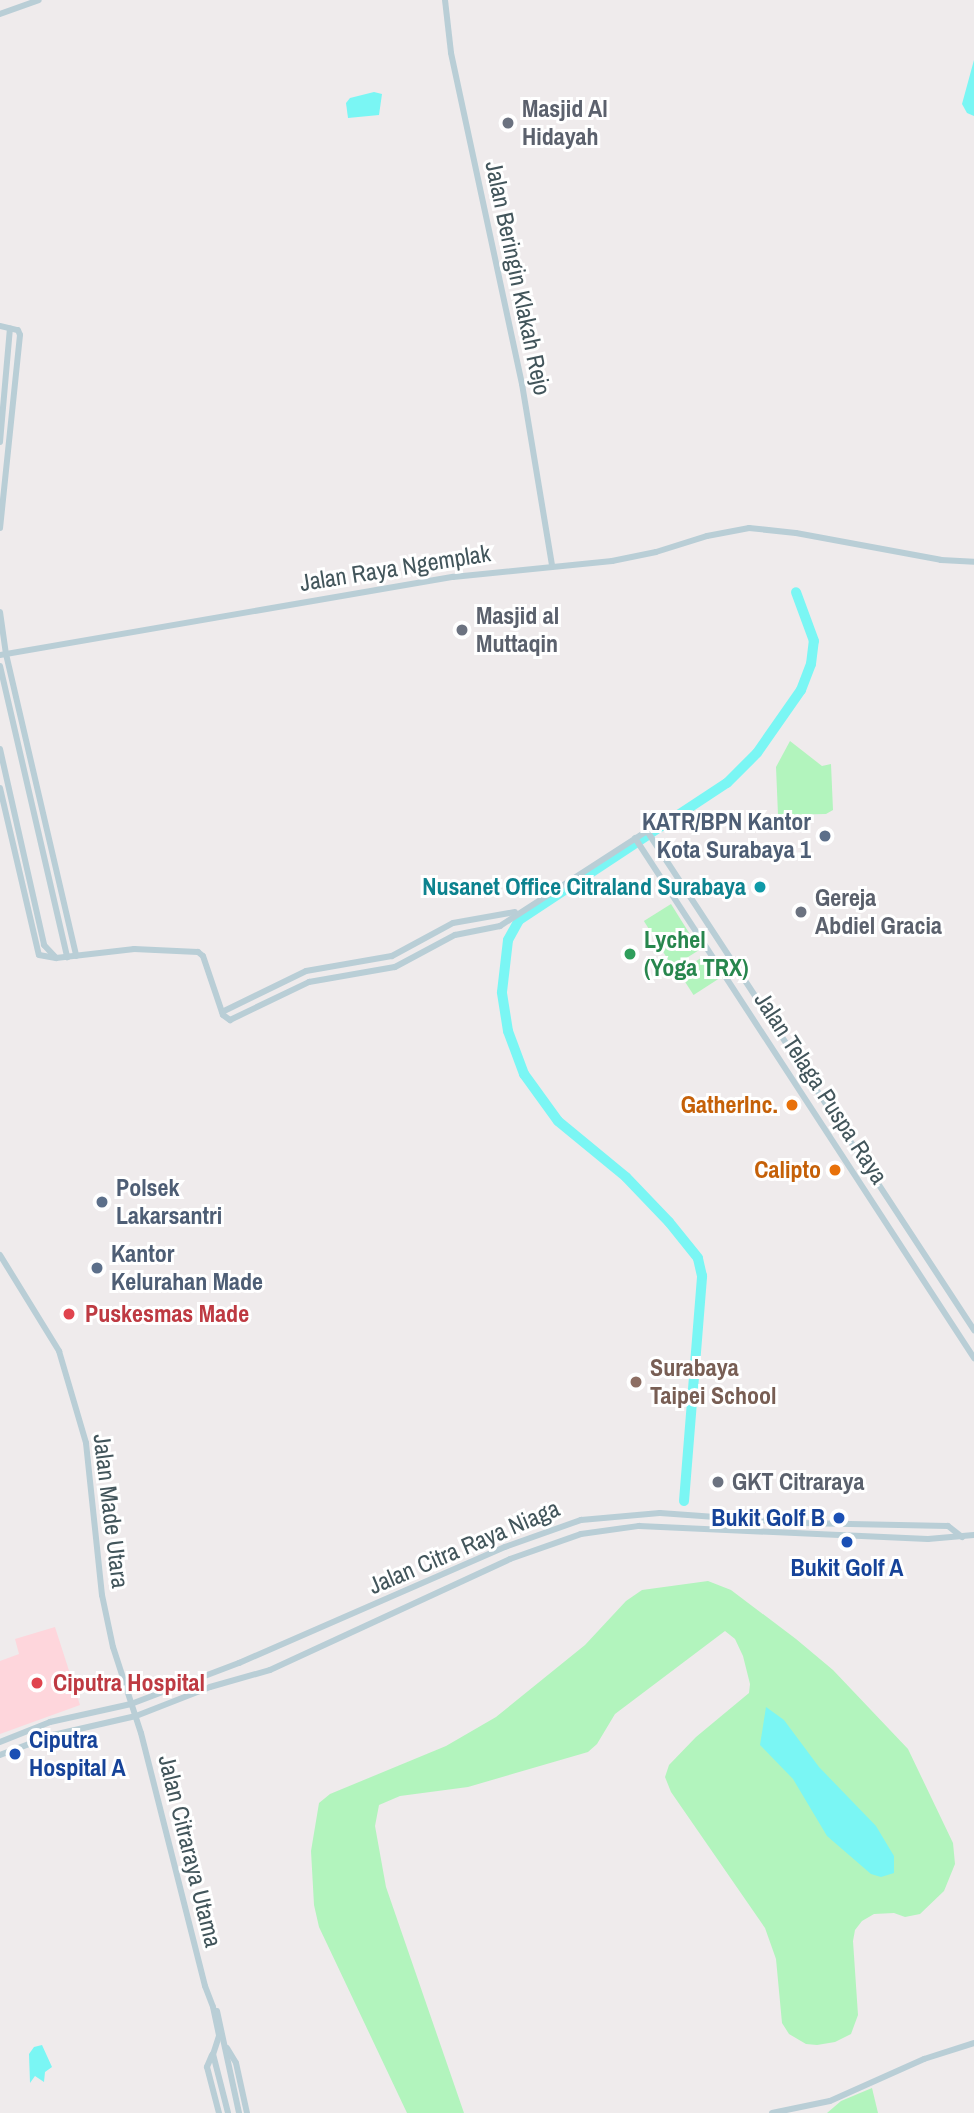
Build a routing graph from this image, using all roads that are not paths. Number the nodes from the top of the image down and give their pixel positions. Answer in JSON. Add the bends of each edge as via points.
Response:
{"nodes":[{"id":1,"x":39,"y":0,"type":"edge"},
{"id":2,"x":444,"y":0,"type":"edge"},
{"id":3,"x":0,"y":14,"type":"edge"},
{"id":4,"x":0,"y":326,"type":"edge"},
{"id":5,"x":10,"y":328,"type":"junction"},
{"id":6,"x":0,"y":442,"type":"edge"},
{"id":7,"x":0,"y":528,"type":"edge"},
{"id":8,"x":974,"y":562,"type":"edge"},
{"id":9,"x":552,"y":565,"type":"junction"},
{"id":10,"x":0,"y":612,"type":"edge"},
{"id":11,"x":2,"y":637,"type":"edge"},
{"id":12,"x":3,"y":654,"type":"edge"},
{"id":13,"x":0,"y":666,"type":"edge"},
{"id":14,"x":0,"y":749,"type":"edge"},
{"id":15,"x":0,"y":788,"type":"edge"},
{"id":16,"x":636,"y":840,"type":"junction"},
{"id":17,"x":520,"y":911,"type":"junction"},
{"id":18,"x":502,"y":916,"type":"junction"},
{"id":19,"x":504,"y":924,"type":"junction"},
{"id":20,"x":76,"y":956,"type":"junction"},
{"id":21,"x":67,"y":957,"type":"junction"},
{"id":22,"x":56,"y":958,"type":"junction"},
{"id":23,"x":222,"y":1012,"type":"junction"},
{"id":24,"x":0,"y":1255,"type":"edge"},
{"id":25,"x":974,"y":1330,"type":"edge"},
{"id":26,"x":974,"y":1358,"type":"edge"},
{"id":27,"x":801,"y":1522,"type":"junction"},
{"id":28,"x":800,"y":1535,"type":"junction"},
{"id":29,"x":974,"y":1535,"type":"edge"},
{"id":30,"x":962,"y":1536,"type":"junction"},
{"id":31,"x":131,"y":1704,"type":"junction"},
{"id":32,"x":136,"y":1716,"type":"junction"},
{"id":33,"x":0,"y":1742,"type":"edge"},
{"id":34,"x":0,"y":1755,"type":"edge"},
{"id":35,"x":213,"y":2007,"type":"junction"},
{"id":36,"x":974,"y":2043,"type":"edge"},
{"id":37,"x":226,"y":2046,"type":"junction"},
{"id":38,"x":212,"y":2054,"type":"junction"},
{"id":39,"x":219,"y":2113,"type":"edge"},
{"id":40,"x":228,"y":2113,"type":"edge"},
{"id":41,"x":239,"y":2113,"type":"edge"},
{"id":42,"x":247,"y":2113,"type":"edge"},
{"id":43,"x":772,"y":2113,"type":"edge"}],
"edges":[{"from":1,"to":3,"type":"street"},
{"from":2,"to":9,"type":"street","name":"Jalan Beringin Klakah Rejo","via":[[451,53],[516,351]]},
{"from":4,"to":5,"type":"street"},
{"from":5,"to":6,"type":"street"},
{"from":5,"to":7,"type":"street","via":[[20,335]]},
{"from":8,"to":9,"type":"street","name":"Jalan Raya Ngemplak","via":[[749,528],[628,559]]},
{"from":9,"to":12,"type":"street","name":"Jalan Raya Ngemplak","via":[[453,577]]},
{"from":10,"to":11,"type":"street"},
{"from":11,"to":12,"type":"street"},
{"from":12,"to":20,"type":"street"},
{"from":13,"to":21,"type":"street"},
{"from":14,"to":22,"type":"street","via":[[44,945]]},
{"from":15,"to":22,"type":"street","via":[[37,953]]},
{"from":16,"to":17,"type":"street"},
{"from":16,"to":25,"type":"street","name":"Jalan Telaga Puspa Raya","via":[[648,833]]},
{"from":16,"to":26,"type":"street","name":"Jalan Telaga Puspa Raya"},
{"from":17,"to":18,"type":"street"},
{"from":17,"to":19,"type":"street"},
{"from":18,"to":19,"type":"street"},
{"from":18,"to":23,"type":"street","via":[[453,923],[392,956],[306,971]]},
{"from":19,"to":23,"type":"street","via":[[455,935],[395,967],[309,982],[234,1019],[227,1020]]},
{"from":20,"to":21,"type":"street"},
{"from":20,"to":23,"type":"street","via":[[134,948],[198,952]]},
{"from":21,"to":22,"type":"street"},
{"from":24,"to":31,"type":"street","name":"Jalan Made Utara","via":[[57,1346],[70,1383],[86,1443],[102,1595]]},
{"from":27,"to":28,"type":"street"},
{"from":27,"to":30,"type":"street","name":"Jalan Citra Raya Niaga","via":[[948,1526]]},
{"from":27,"to":31,"type":"street","name":"Jalan Citra Raya Niaga","via":[[617,1514],[553,1528],[260,1656]]},
{"from":28,"to":30,"type":"street","name":"Jalan Citra Raya Niaga"},
{"from":28,"to":32,"type":"street","name":"Jalan Citra Raya Niaga","via":[[697,1527],[612,1528],[558,1541],[270,1670]]},
{"from":29,"to":30,"type":"street","name":"Jalan Citra Raya Niaga"},
{"from":31,"to":32,"type":"street","name":"Jalan Citraraya Utama"},
{"from":31,"to":33,"type":"street","name":"Jalan Citra Raya Niaga","via":[[50,1722]]},
{"from":32,"to":34,"type":"street","name":"Jalan Citra Raya Niaga","via":[[53,1735]]},
{"from":32,"to":35,"type":"street","name":"Jalan Citraraya Utama"},
{"from":35,"to":37,"type":"street","name":"Jalan Citraraya Utama"},
{"from":35,"to":38,"type":"street","name":"Jalan Citraraya Utama","via":[[219,2036]]},
{"from":36,"to":43,"type":"street","via":[[924,2059],[830,2101]]},
{"from":37,"to":41,"type":"street","name":"Jalan Citraraya Utama"},
{"from":37,"to":42,"type":"street","name":"Jalan Citraraya Utama","via":[[236,2063]]},
{"from":38,"to":39,"type":"street","name":"Jalan Citraraya Utama","via":[[207,2067]]},
{"from":38,"to":40,"type":"street","name":"Jalan Citraraya Utama"}]}
